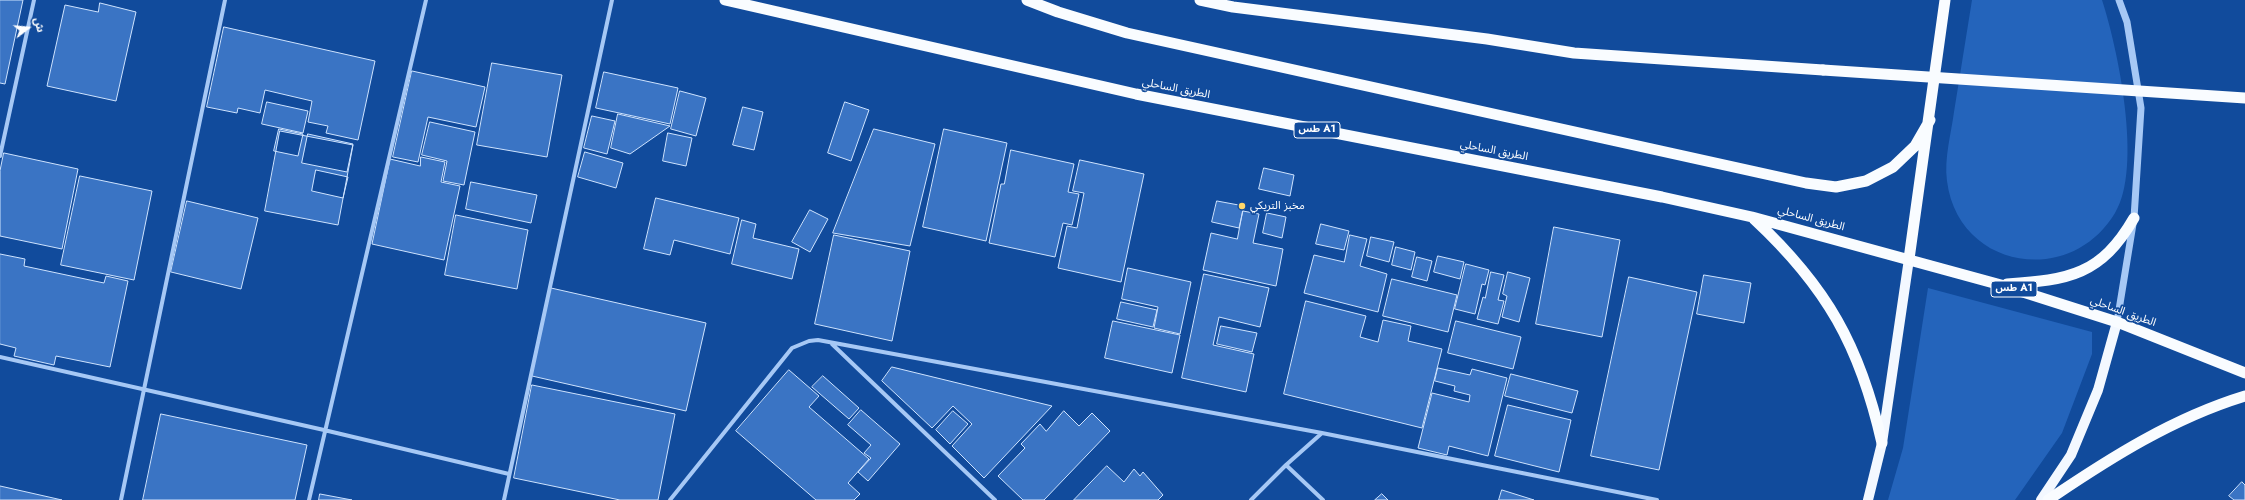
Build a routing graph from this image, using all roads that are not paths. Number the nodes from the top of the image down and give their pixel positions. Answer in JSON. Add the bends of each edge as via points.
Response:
{"nodes":[{"id":1,"x":34,"y":0,"type":"edge"},
{"id":2,"x":224,"y":0,"type":"edge"},
{"id":3,"x":426,"y":0,"type":"edge"},
{"id":4,"x":612,"y":0,"type":"edge"},
{"id":5,"x":725,"y":0,"type":"edge"},
{"id":6,"x":1027,"y":0,"type":"edge"},
{"id":7,"x":1200,"y":0,"type":"edge"},
{"id":8,"x":1945,"y":0,"type":"edge"},
{"id":9,"x":2119,"y":0,"type":"edge"},
{"id":10,"x":1234,"y":4,"type":"edge"},
{"id":11,"x":2245,"y":98,"type":"edge"},
{"id":12,"x":1930,"y":120,"type":"junction"},
{"id":13,"x":0,"y":156,"type":"edge"},
{"id":14,"x":1752,"y":217,"type":"junction"},
{"id":15,"x":2134,"y":218,"type":"junction"},
{"id":16,"x":1909,"y":259,"type":"junction"},
{"id":17,"x":2001,"y":285,"type":"junction"},
{"id":18,"x":2117,"y":322,"type":"junction"},
{"id":19,"x":831,"y":344,"type":"junction"},
{"id":20,"x":0,"y":357,"type":"edge"},
{"id":21,"x":2245,"y":372,"type":"edge"},
{"id":22,"x":145,"y":389,"type":"junction"},
{"id":23,"x":2245,"y":396,"type":"edge"},
{"id":24,"x":324,"y":430,"type":"junction"},
{"id":25,"x":1322,"y":433,"type":"junction"},
{"id":26,"x":1882,"y":443,"type":"junction"},
{"id":27,"x":1286,"y":465,"type":"junction"},
{"id":28,"x":509,"y":474,"type":"junction"},
{"id":29,"x":120,"y":500,"type":"edge"},
{"id":30,"x":309,"y":500,"type":"edge"},
{"id":31,"x":504,"y":500,"type":"edge"},
{"id":32,"x":670,"y":500,"type":"edge"},
{"id":33,"x":995,"y":500,"type":"edge"},
{"id":34,"x":1251,"y":500,"type":"edge"},
{"id":35,"x":1323,"y":500,"type":"edge"},
{"id":36,"x":1657,"y":500,"type":"edge"},
{"id":37,"x":1868,"y":500,"type":"edge"},
{"id":38,"x":2041,"y":500,"type":"edge"},
{"id":39,"x":2048,"y":500,"type":"edge"}],
"edges":[{"from":1,"to":13,"type":"street"},
{"from":2,"to":22,"type":"street"},
{"from":3,"to":24,"type":"street"},
{"from":4,"to":28,"type":"street"},
{"from":5,"to":14,"type":"highway","name":"الطريق الساحلي","number":"طس A1","via":[[1136,94]]},
{"from":6,"to":12,"type":"highway","via":[[1127,34],[1806,184],[1836,187],[1866,181],[1893,167],[1915,146]]},
{"from":7,"to":10,"type":"highway"},
{"from":8,"to":12,"type":"highway"},
{"from":9,"to":15,"type":"street","via":[[2126,22],[2141,108]]},
{"from":10,"to":11,"type":"highway","bridge":true,"via":[[1574,53]]},
{"from":12,"to":16,"type":"highway"},
{"from":14,"to":16,"type":"highway","name":"الطريق الساحلي","number":"طس A1"},
{"from":14,"to":26,"type":"highway","via":[[1784,247],[1813,282],[1837,318],[1857,358],[1870,393]]},
{"from":15,"to":17,"type":"highway","via":[[2124,236],[2110,252],[2081,272],[2055,280]]},
{"from":15,"to":18,"type":"street"},
{"from":16,"to":17,"type":"highway","name":"الطريق الساحلي","number":"طس A1"},
{"from":16,"to":26,"type":"main road"},
{"from":17,"to":18,"type":"highway","name":"الطريق الساحلي","number":"طس A1"},
{"from":18,"to":21,"type":"highway","name":"الطريق الساحلي","number":"طس A1"},
{"from":18,"to":38,"type":"main road","via":[[2098,390],[2074,448]]},
{"from":19,"to":25,"type":"street"},
{"from":19,"to":32,"type":"street","via":[[818,340],[792,348]]},
{"from":19,"to":33,"type":"street"},
{"from":20,"to":22,"type":"street"},
{"from":22,"to":24,"type":"street"},
{"from":22,"to":29,"type":"street"},
{"from":23,"to":39,"type":"highway","via":[[2174,424],[2125,449]]},
{"from":24,"to":28,"type":"street"},
{"from":24,"to":30,"type":"street"},
{"from":25,"to":27,"type":"street"},
{"from":25,"to":36,"type":"street"},
{"from":26,"to":37,"type":"main road"},
{"from":27,"to":34,"type":"street"},
{"from":27,"to":35,"type":"street"},
{"from":28,"to":31,"type":"street"}]}
